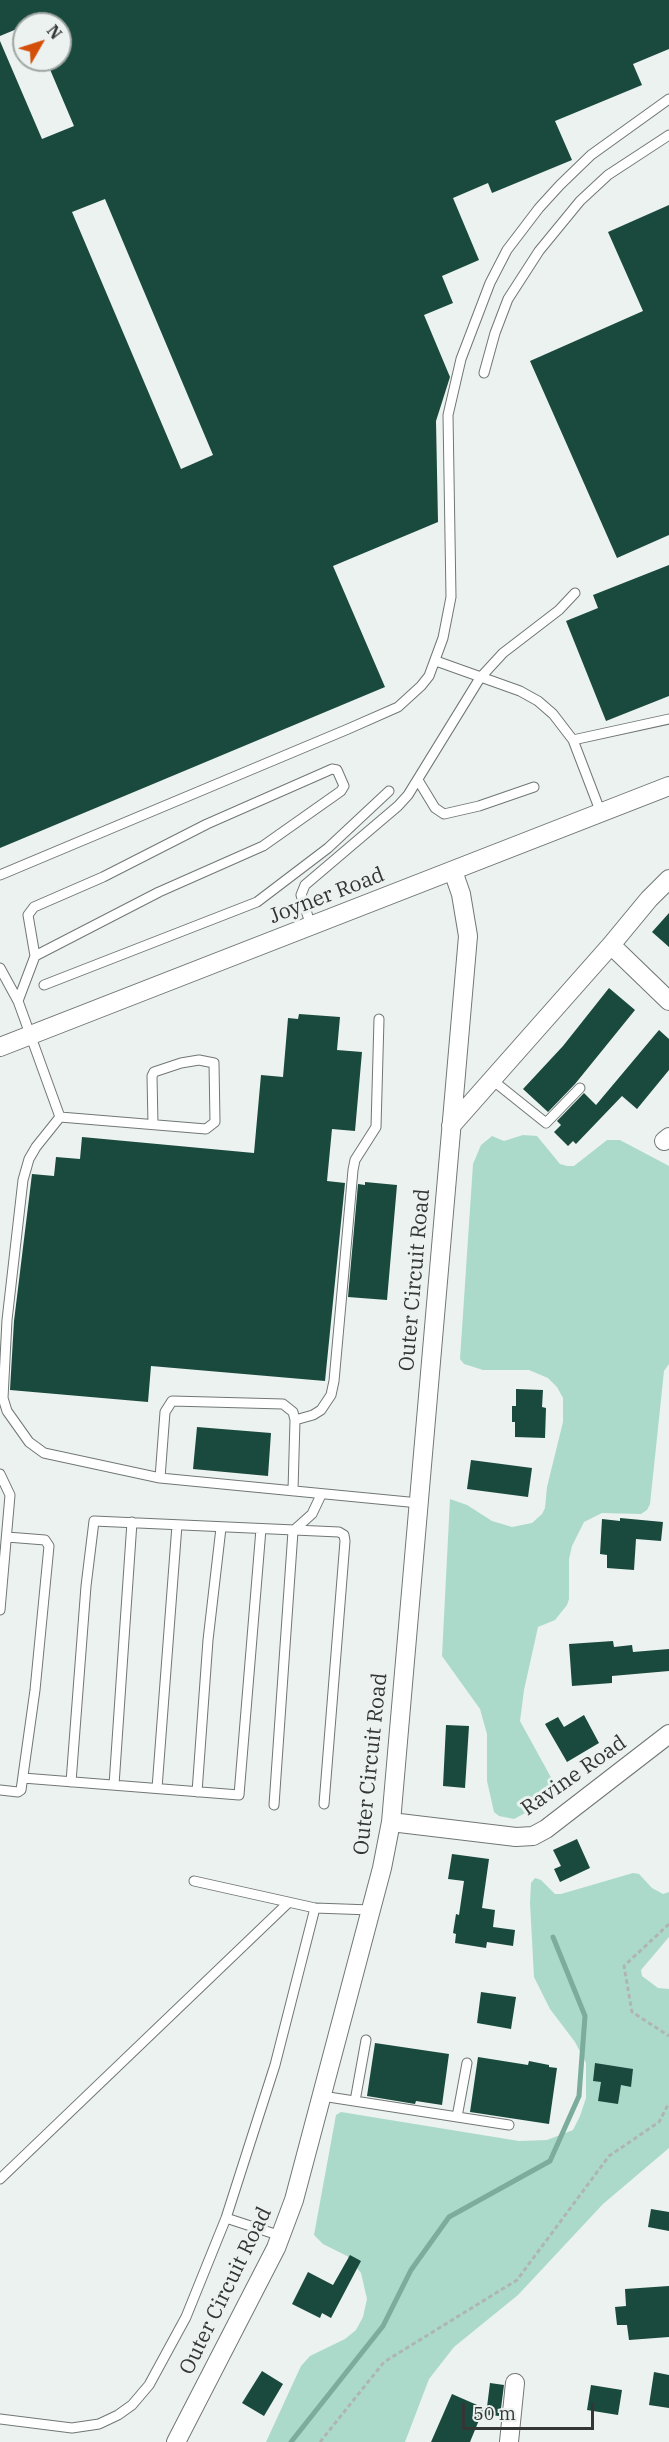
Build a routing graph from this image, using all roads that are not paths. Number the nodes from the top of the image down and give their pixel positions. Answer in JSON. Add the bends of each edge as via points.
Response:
{"nodes":[{"id":1,"x":669,"y":99,"type":"edge"},
{"id":2,"x":669,"y":135,"type":"edge"},
{"id":3,"x":484,"y":373,"type":"dead end"},
{"id":4,"x":575,"y":593,"type":"dead end"},
{"id":5,"x":436,"y":661,"type":"junction"},
{"id":6,"x":480,"y":678,"type":"junction"},
{"id":7,"x":669,"y":719,"type":"edge"},
{"id":8,"x":573,"y":740,"type":"junction"},
{"id":9,"x":418,"y":780,"type":"junction"},
{"id":10,"x":669,"y":786,"type":"edge"},
{"id":11,"x":534,"y":787,"type":"dead end"},
{"id":12,"x":389,"y":791,"type":"dead end"},
{"id":13,"x":601,"y":813,"type":"junction"},
{"id":14,"x":453,"y":871,"type":"junction"},
{"id":15,"x":0,"y":875,"type":"edge"},
{"id":16,"x":669,"y":879,"type":"edge"},
{"id":17,"x":311,"y":927,"type":"junction"},
{"id":18,"x":611,"y":945,"type":"junction"},
{"id":19,"x":35,"y":956,"type":"junction"},
{"id":20,"x":0,"y":968,"type":"edge"},
{"id":21,"x":44,"y":985,"type":"dead end"},
{"id":22,"x":18,"y":1000,"type":"junction"},
{"id":23,"x":669,"y":1001,"type":"edge"},
{"id":24,"x":379,"y":1019,"type":"dead end"},
{"id":25,"x":30,"y":1035,"type":"junction"},
{"id":26,"x":0,"y":1047,"type":"edge"},
{"id":27,"x":491,"y":1079,"type":"junction"},
{"id":28,"x":580,"y":1088,"type":"dead end"},
{"id":29,"x":60,"y":1117,"type":"junction"},
{"id":30,"x":153,"y":1124,"type":"junction"},
{"id":31,"x":451,"y":1126,"type":"junction"},
{"id":32,"x":295,"y":1420,"type":"junction"},
{"id":33,"x":0,"y":1474,"type":"edge"},
{"id":34,"x":160,"y":1478,"type":"junction"},
{"id":35,"x":293,"y":1490,"type":"junction"},
{"id":36,"x":321,"y":1495,"type":"junction"},
{"id":37,"x":419,"y":1503,"type":"junction"},
{"id":38,"x":132,"y":1522,"type":"junction"},
{"id":39,"x":177,"y":1525,"type":"junction"},
{"id":40,"x":221,"y":1528,"type":"junction"},
{"id":41,"x":261,"y":1530,"type":"junction"},
{"id":42,"x":293,"y":1531,"type":"junction"},
{"id":43,"x":7,"y":1537,"type":"junction"},
{"id":44,"x":0,"y":1610,"type":"edge"},
{"id":45,"x":669,"y":1734,"type":"edge"},
{"id":46,"x":23,"y":1778,"type":"junction"},
{"id":47,"x":71,"y":1782,"type":"junction"},
{"id":48,"x":114,"y":1785,"type":"junction"},
{"id":49,"x":157,"y":1788,"type":"junction"},
{"id":50,"x":0,"y":1790,"type":"edge"},
{"id":51,"x":197,"y":1792,"type":"junction"},
{"id":52,"x":324,"y":1804,"type":"dead end"},
{"id":53,"x":274,"y":1805,"type":"dead end"},
{"id":54,"x":391,"y":1822,"type":"junction"},
{"id":55,"x":194,"y":1881,"type":"dead end"},
{"id":56,"x":288,"y":1902,"type":"junction"},
{"id":57,"x":315,"y":1908,"type":"junction"},
{"id":58,"x":371,"y":1910,"type":"junction"},
{"id":59,"x":366,"y":2040,"type":"dead end"},
{"id":60,"x":467,"y":2063,"type":"dead end"},
{"id":61,"x":322,"y":2096,"type":"junction"},
{"id":62,"x":355,"y":2101,"type":"junction"},
{"id":63,"x":457,"y":2117,"type":"junction"},
{"id":64,"x":509,"y":2125,"type":"dead end"},
{"id":65,"x":0,"y":2179,"type":"edge"},
{"id":66,"x":226,"y":2218,"type":"junction"},
{"id":67,"x":281,"y":2236,"type":"junction"},
{"id":68,"x":515,"y":2383,"type":"dead end"},
{"id":69,"x":0,"y":2420,"type":"edge"},
{"id":70,"x":176,"y":2442,"type":"edge"},
{"id":71,"x":509,"y":2442,"type":"edge"}],
"edges":[{"from":1,"to":5,"type":"lane","via":[[591,155],[560,185],[507,250],[490,283],[461,359],[448,415],[451,597]]},
{"from":2,"to":3,"type":"lane","via":[[608,175],[580,201],[539,251],[508,299]]},
{"from":4,"to":6,"type":"lane","via":[[503,653]]},
{"from":5,"to":6,"type":"lane"},
{"from":5,"to":15,"type":"lane","via":[[421,686],[398,706]]},
{"from":6,"to":8,"type":"lane","via":[[538,701]]},
{"from":6,"to":9,"type":"lane"},
{"from":7,"to":8,"type":"lane"},
{"from":8,"to":13,"type":"lane"},
{"from":9,"to":11,"type":"lane","via":[[435,808],[444,814]]},
{"from":9,"to":17,"type":"lane","via":[[398,806],[305,885],[301,895]]},
{"from":10,"to":13,"type":"street","name":"Joyner Road"},
{"from":12,"to":21,"type":"lane","via":[[328,848],[257,902]]},
{"from":13,"to":14,"type":"street","name":"Joyner Road"},
{"from":14,"to":17,"type":"street","name":"Joyner Road"},
{"from":14,"to":31,"type":"street","name":"Outer Circuit Road","via":[[468,936]]},
{"from":16,"to":18,"type":"street"},
{"from":17,"to":25,"type":"street","name":"Joyner Road"},
{"from":18,"to":23,"type":"street"},
{"from":18,"to":27,"type":"street"},
{"from":19,"to":19,"type":"lane","via":[[28,915],[34,907],[207,824],[337,770],[344,786],[341,791],[263,846],[159,891]]},
{"from":19,"to":22,"type":"lane"},
{"from":20,"to":22,"type":"lane"},
{"from":22,"to":25,"type":"lane"},
{"from":24,"to":32,"type":"lane","via":[[376,1127],[353,1170],[334,1381],[321,1410]]},
{"from":25,"to":26,"type":"street","name":"Joyner Road"},
{"from":25,"to":29,"type":"lane"},
{"from":27,"to":28,"type":"lane","via":[[546,1123]]},
{"from":27,"to":31,"type":"street"},
{"from":29,"to":30,"type":"lane"},
{"from":29,"to":34,"type":"lane","via":[[36,1147],[23,1180],[7,1320],[3,1398],[28,1442],[44,1453]]},
{"from":30,"to":30,"type":"lane","via":[[154,1072],[199,1060],[214,1063],[216,1114],[212,1127]]},
{"from":31,"to":37,"type":"street","name":"Outer Circuit Road"},
{"from":32,"to":34,"type":"lane","via":[[290,1408],[283,1404],[172,1401],[165,1412]]},
{"from":32,"to":35,"type":"lane"},
{"from":33,"to":43,"type":"lane","via":[[9,1495]]},
{"from":34,"to":35,"type":"lane"},
{"from":35,"to":36,"type":"lane"},
{"from":36,"to":37,"type":"lane"},
{"from":36,"to":42,"type":"lane","via":[[312,1514]]},
{"from":37,"to":54,"type":"street","name":"Outer Circuit Road"},
{"from":38,"to":39,"type":"lane"},
{"from":38,"to":47,"type":"lane","via":[[92,1523]]},
{"from":38,"to":48,"type":"lane"},
{"from":39,"to":40,"type":"lane"},
{"from":39,"to":49,"type":"lane"},
{"from":40,"to":41,"type":"lane"},
{"from":40,"to":51,"type":"lane"},
{"from":41,"to":42,"type":"lane"},
{"from":41,"to":51,"type":"lane","via":[[241,1792],[236,1796]]},
{"from":42,"to":52,"type":"lane","via":[[339,1532],[345,1538]]},
{"from":42,"to":53,"type":"lane"},
{"from":43,"to":44,"type":"lane"},
{"from":43,"to":46,"type":"lane","via":[[45,1540],[49,1546]]},
{"from":45,"to":54,"type":"street","name":"Ravine Road","via":[[533,1836]]},
{"from":46,"to":47,"type":"lane"},
{"from":46,"to":50,"type":"lane","via":[[20,1791]]},
{"from":47,"to":48,"type":"lane"},
{"from":48,"to":49,"type":"lane"},
{"from":49,"to":51,"type":"lane"},
{"from":54,"to":58,"type":"street","name":"Outer Circuit Road"},
{"from":55,"to":56,"type":"lane"},
{"from":56,"to":57,"type":"lane"},
{"from":56,"to":65,"type":"lane"},
{"from":57,"to":58,"type":"lane"},
{"from":57,"to":66,"type":"lane","via":[[275,2065]]},
{"from":58,"to":61,"type":"street","name":"Outer Circuit Road"},
{"from":59,"to":62,"type":"lane"},
{"from":60,"to":63,"type":"lane"},
{"from":61,"to":62,"type":"lane"},
{"from":61,"to":67,"type":"street","name":"Outer Circuit Road"},
{"from":62,"to":63,"type":"lane"},
{"from":63,"to":64,"type":"lane"},
{"from":66,"to":67,"type":"lane"},
{"from":66,"to":69,"type":"lane","via":[[186,2317],[149,2385],[132,2405],[99,2424],[72,2428]]},
{"from":67,"to":70,"type":"street","name":"Outer Circuit Road"},
{"from":68,"to":71,"type":"street"}]}
